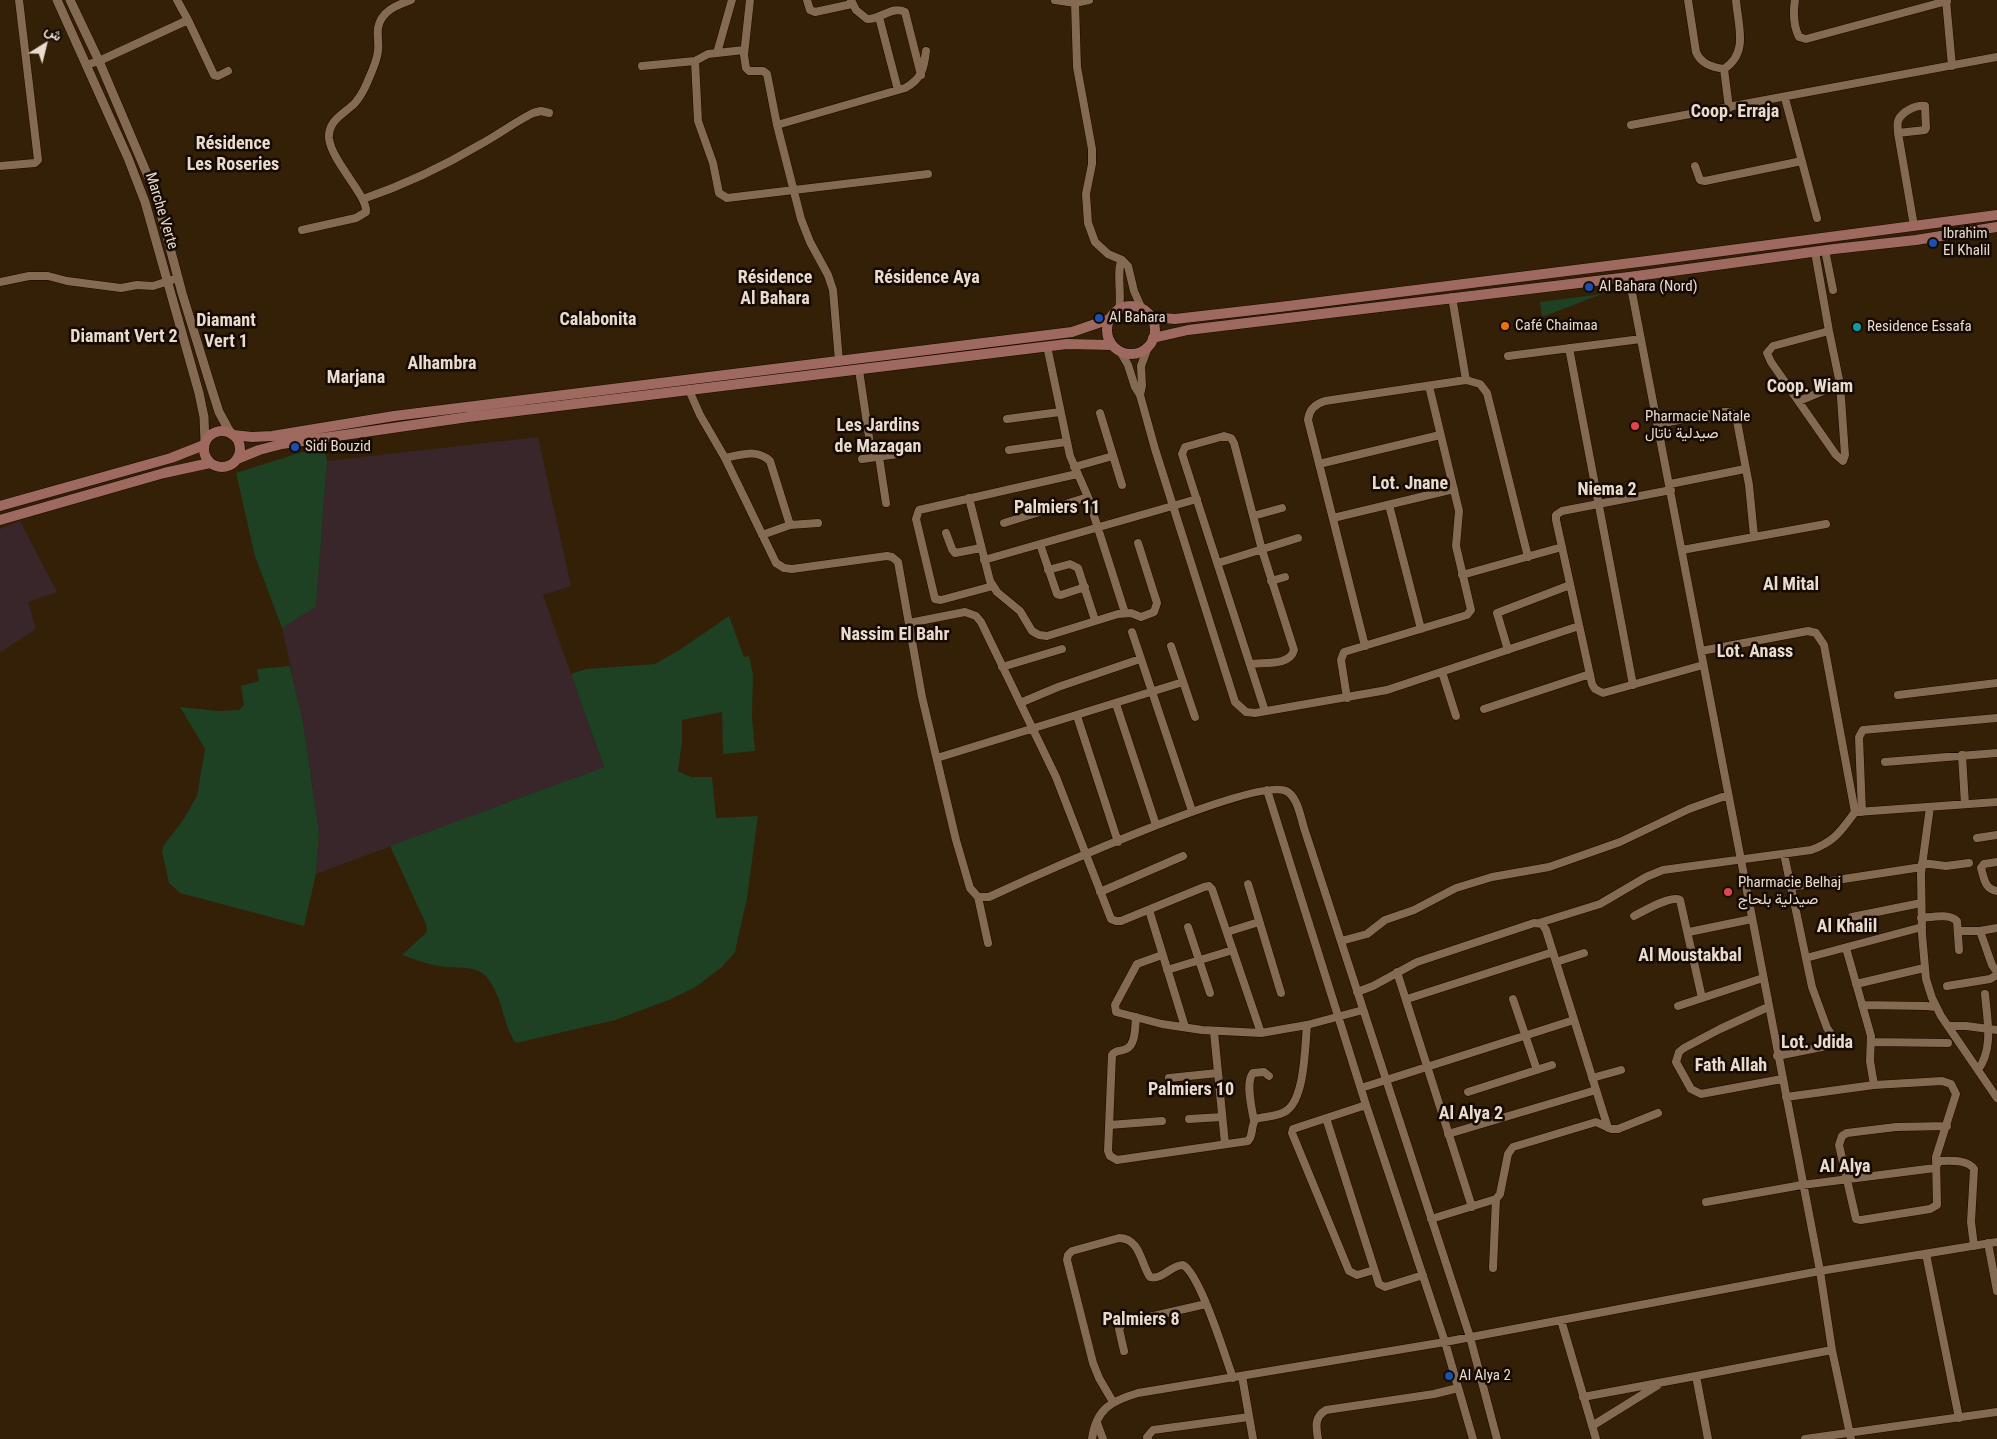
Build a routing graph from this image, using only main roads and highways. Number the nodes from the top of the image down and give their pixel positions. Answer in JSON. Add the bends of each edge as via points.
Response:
{"nodes":[{"id":1,"x":1997,"y":215,"type":"edge"},
{"id":2,"x":1997,"y":227,"type":"edge"},
{"id":3,"x":1151,"y":317,"type":"junction"},
{"id":4,"x":1110,"y":319,"type":"junction"},
{"id":5,"x":1151,"y":342,"type":"junction"},
{"id":6,"x":1116,"y":348,"type":"junction"},
{"id":7,"x":232,"y":435,"type":"junction"},
{"id":8,"x":205,"y":444,"type":"junction"},
{"id":9,"x":237,"y":459,"type":"junction"},
{"id":10,"x":210,"y":463,"type":"junction"},
{"id":11,"x":0,"y":506,"type":"edge"},
{"id":12,"x":0,"y":520,"type":"edge"}],
"edges":[{"from":1,"to":3,"type":"main road","via":[[1187,318]]},
{"from":2,"to":5,"type":"main road","via":[[1629,277],[1188,330]]},
{"from":3,"to":4,"type":"main road","via":[[1142,309],[1130,306],[1119,310]]},
{"from":3,"to":5,"type":"main road","via":[[1154,325]]},
{"from":4,"to":6,"type":"main road","via":[[1107,329]]},
{"from":4,"to":7,"type":"main road","via":[[1072,332],[394,416],[272,436]]},
{"from":5,"to":6,"type":"main road","via":[[1135,353]]},
{"from":6,"to":9,"type":"main road","via":[[1082,343],[1047,346],[468,417],[307,440],[270,447]]},
{"from":7,"to":8,"type":"main road","via":[[219,431],[211,435]]},
{"from":7,"to":9,"type":"main road","via":[[240,446]]},
{"from":8,"to":10,"type":"main road","via":[[204,455]]},
{"from":8,"to":11,"type":"main road","via":[[171,458]]},
{"from":9,"to":10,"type":"main road","via":[[226,467]]},
{"from":10,"to":12,"type":"main road","via":[[156,475]]}]}
